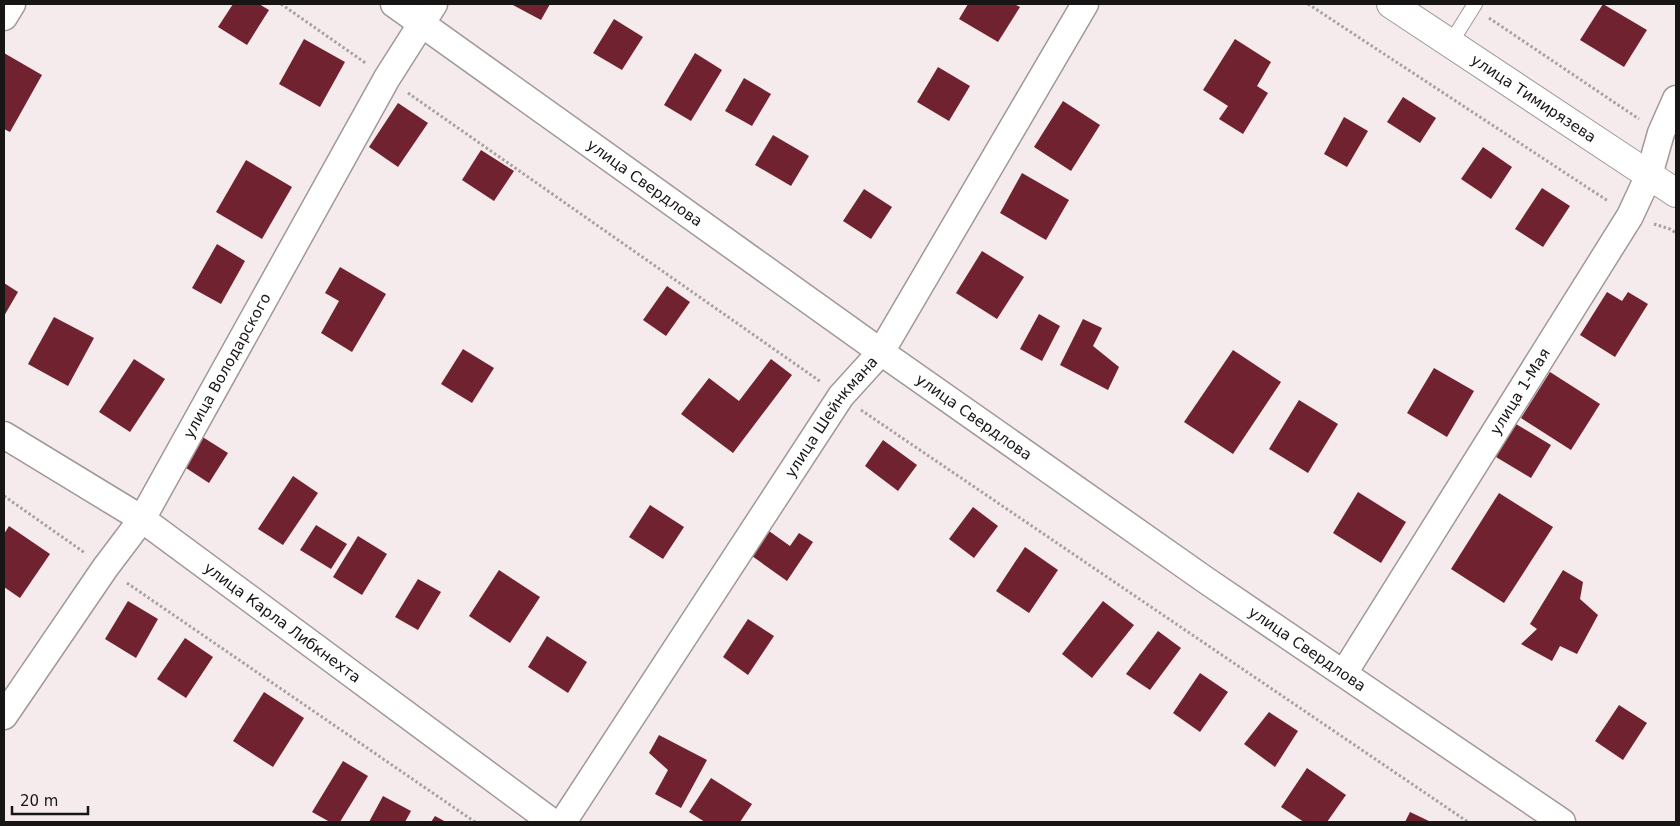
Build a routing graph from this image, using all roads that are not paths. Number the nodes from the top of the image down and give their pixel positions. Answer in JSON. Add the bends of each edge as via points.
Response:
{"nodes":[{"id":1,"x":12,"y":4,"type":"edge"},
{"id":2,"x":394,"y":4,"type":"edge"},
{"id":3,"x":1085,"y":4,"type":"edge"},
{"id":4,"x":1391,"y":4,"type":"edge"},
{"id":5,"x":1474,"y":6,"type":"edge"},
{"id":6,"x":428,"y":13,"type":"edge"},
{"id":7,"x":4,"y":16,"type":"edge"},
{"id":8,"x":1450,"y":44,"type":"junction"},
{"id":9,"x":1676,"y":99,"type":"edge"},
{"id":10,"x":1649,"y":175,"type":"junction"},
{"id":11,"x":1676,"y":193,"type":"edge"},
{"id":12,"x":881,"y":352,"type":"junction"},
{"id":13,"x":4,"y":435,"type":"edge"},
{"id":14,"x":142,"y":519,"type":"junction"},
{"id":15,"x":1344,"y":674,"type":"junction"},
{"id":16,"x":4,"y":716,"type":"edge"},
{"id":17,"x":552,"y":822,"type":"edge"},
{"id":18,"x":563,"y":822,"type":"edge"},
{"id":19,"x":1562,"y":822,"type":"edge"}],
"edges":[{"from":1,"to":7,"type":"street"},
{"from":2,"to":6,"type":"street","name":"улица Свердлова"},
{"from":3,"to":12,"type":"street","name":"улица Шейнкмана"},
{"from":4,"to":8,"type":"main road","name":"улица Тимирязева"},
{"from":5,"to":8,"type":"lane"},
{"from":6,"to":12,"type":"street","name":"улица Свердлова"},
{"from":6,"to":14,"type":"street","name":"улица Володарского","via":[[387,78]]},
{"from":8,"to":10,"type":"main road","name":"улица Тимирязева"},
{"from":9,"to":10,"type":"street","name":"улица 1-Мая","via":[[1661,133]]},
{"from":10,"to":11,"type":"main road","name":"улица Тимирязева"},
{"from":10,"to":15,"type":"street","name":"улица 1-Мая","via":[[1630,216]]},
{"from":12,"to":15,"type":"street","name":"улица Свердлова"},
{"from":12,"to":18,"type":"street","name":"улица Шейнкмана","via":[[841,396]]},
{"from":13,"to":14,"type":"street","name":"улица Карла Либкнехта"},
{"from":14,"to":16,"type":"street","name":"улица Володарского"},
{"from":14,"to":17,"type":"street","name":"улица Карла Либкнехта"},
{"from":15,"to":19,"type":"street","name":"улица Свердлова"}]}
